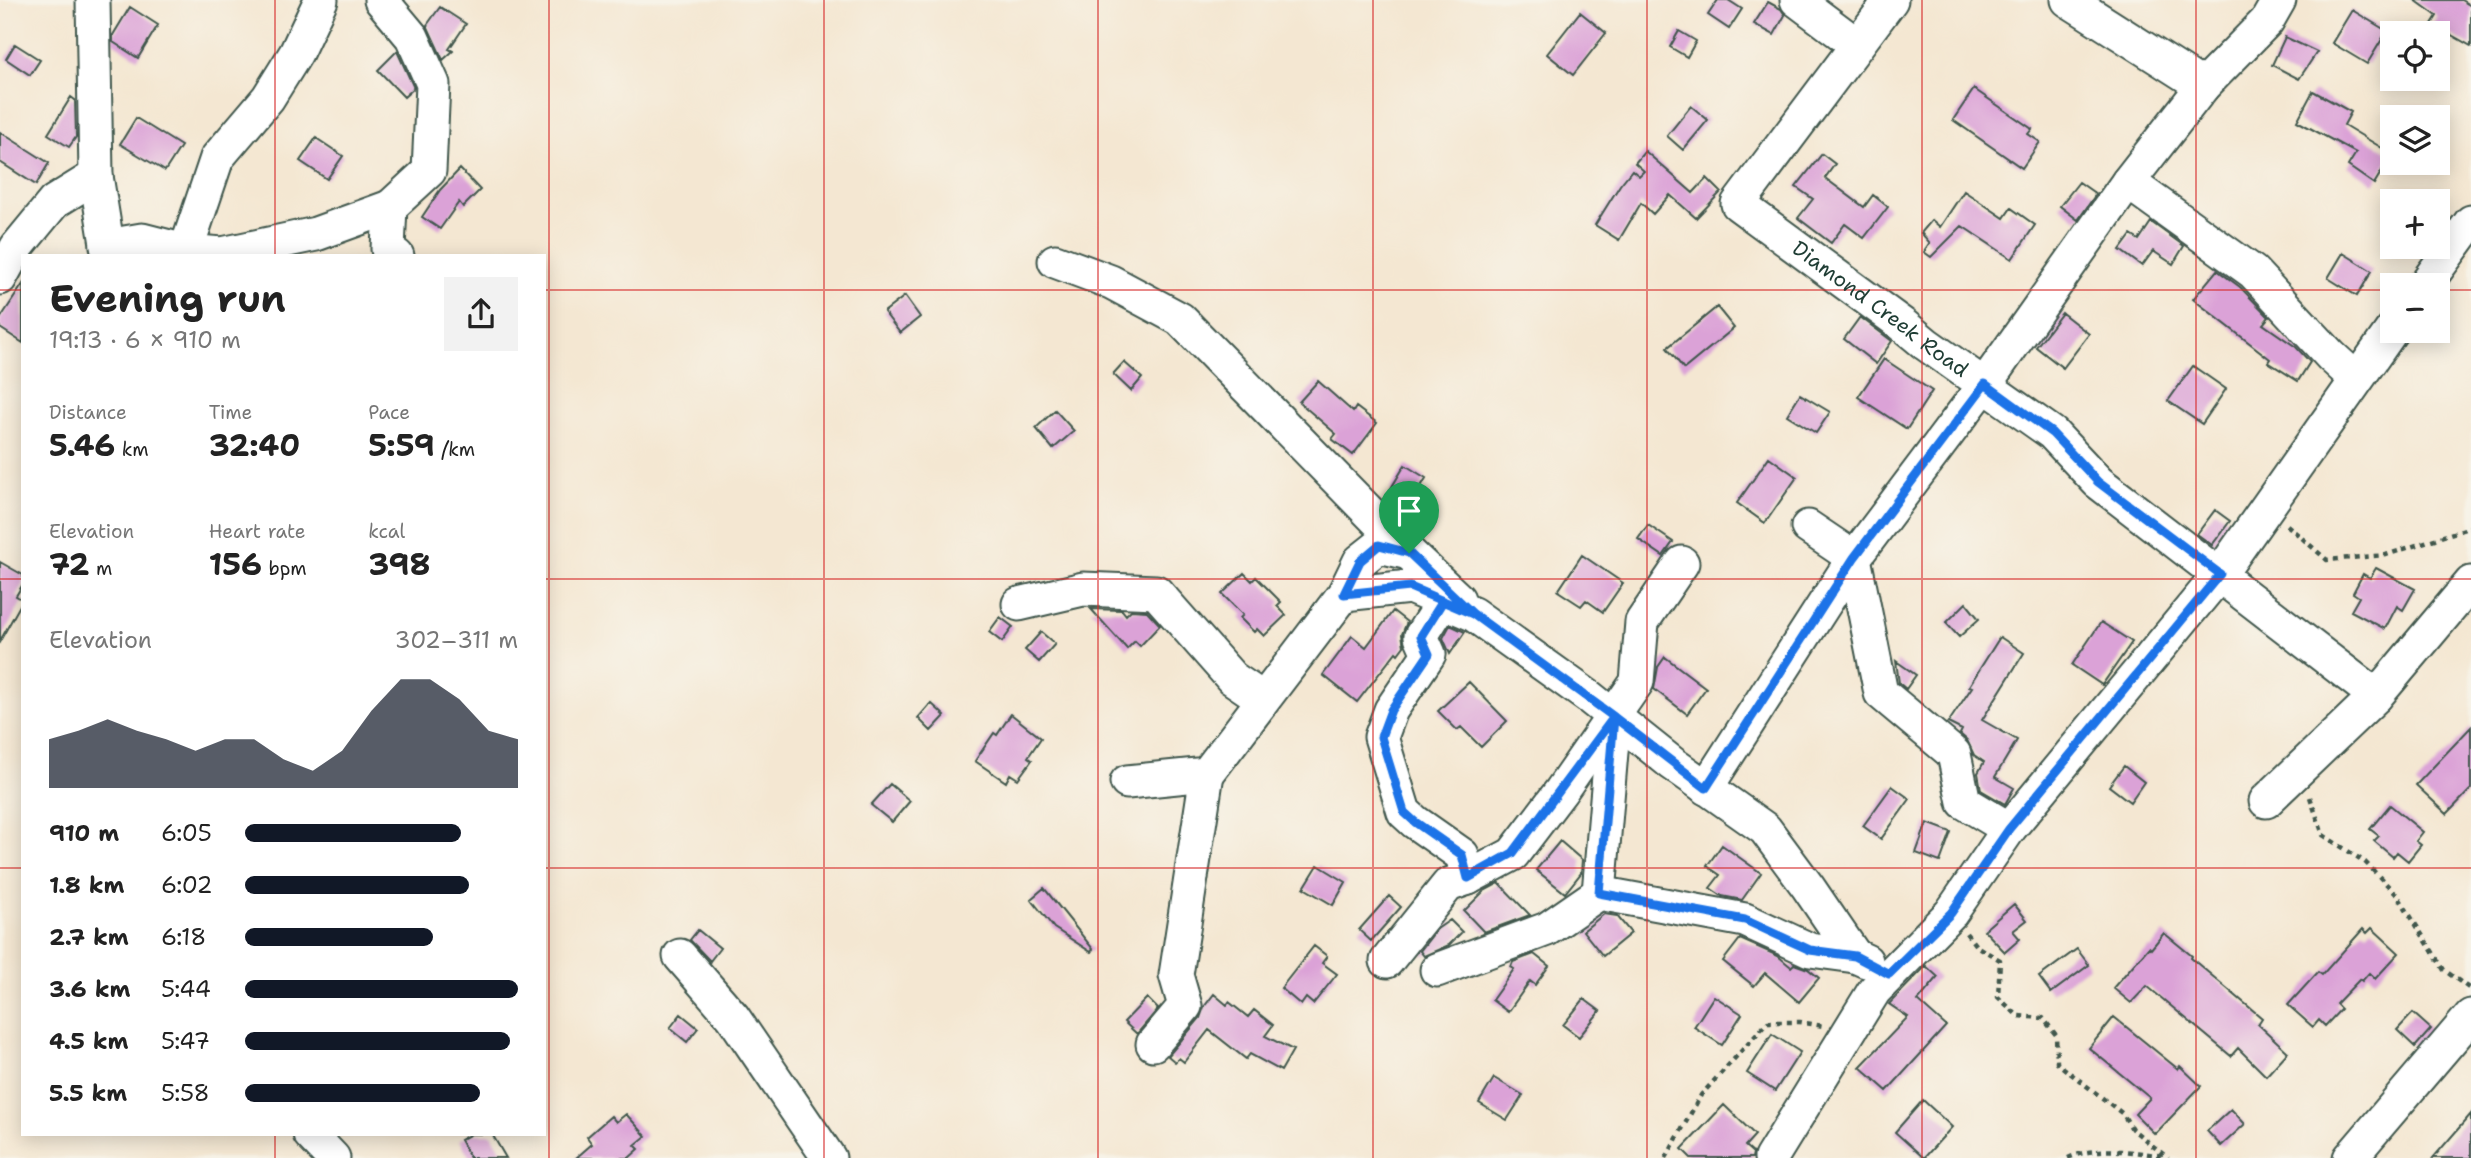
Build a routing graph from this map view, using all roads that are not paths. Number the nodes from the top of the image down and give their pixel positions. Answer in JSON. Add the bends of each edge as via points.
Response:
{"nodes":[{"id":1,"x":93,"y":0,"type":"edge"},
{"id":2,"x":321,"y":0,"type":"edge"},
{"id":3,"x":381,"y":0,"type":"edge"},
{"id":4,"x":1797,"y":0,"type":"edge"},
{"id":5,"x":1892,"y":0,"type":"edge"},
{"id":6,"x":2068,"y":0,"type":"edge"},
{"id":7,"x":2279,"y":0,"type":"edge"},
{"id":8,"x":1857,"y":45,"type":"junction"},
{"id":9,"x":2203,"y":86,"type":"junction"},
{"id":10,"x":96,"y":176,"type":"junction"},
{"id":11,"x":2128,"y":182,"type":"junction"},
{"id":12,"x":390,"y":207,"type":"junction"},
{"id":13,"x":2471,"y":222,"type":"edge"},
{"id":14,"x":108,"y":251,"type":"edge"},
{"id":15,"x":184,"y":253,"type":"edge"},
{"id":16,"x":394,"y":254,"type":"edge"},
{"id":17,"x":1055,"y":261,"type":"dead end"},
{"id":18,"x":2434,"y":273,"type":"edge"},
{"id":19,"x":0,"y":278,"type":"edge"},
{"id":20,"x":2382,"y":343,"type":"edge"},
{"id":21,"x":2356,"y":379,"type":"junction"},
{"id":22,"x":1985,"y":384,"type":"junction"},
{"id":23,"x":1808,"y":527,"type":"dead end"},
{"id":24,"x":1409,"y":553,"type":"junction"},
{"id":25,"x":1854,"y":558,"type":"junction"},
{"id":26,"x":1682,"y":563,"type":"dead end"},
{"id":27,"x":2220,"y":574,"type":"junction"},
{"id":28,"x":2471,"y":583,"type":"edge"},
{"id":29,"x":1344,"y":594,"type":"junction"},
{"id":30,"x":1443,"y":601,"type":"junction"},
{"id":31,"x":1019,"y":604,"type":"dead end"},
{"id":32,"x":1473,"y":614,"type":"junction"},
{"id":33,"x":2376,"y":696,"type":"junction"},
{"id":34,"x":1263,"y":699,"type":"junction"},
{"id":35,"x":1614,"y":717,"type":"junction"},
{"id":36,"x":1207,"y":774,"type":"junction"},
{"id":37,"x":1127,"y":782,"type":"dead end"},
{"id":38,"x":1706,"y":788,"type":"junction"},
{"id":39,"x":2266,"y":801,"type":"dead end"},
{"id":40,"x":2009,"y":829,"type":"junction"},
{"id":41,"x":1468,"y":878,"type":"junction"},
{"id":42,"x":1599,"y":893,"type":"junction"},
{"id":43,"x":680,"y":956,"type":"dead end"},
{"id":44,"x":1855,"y":956,"type":"junction"},
{"id":45,"x":1387,"y":961,"type":"dead end"},
{"id":46,"x":1437,"y":970,"type":"dead end"},
{"id":47,"x":1889,"y":974,"type":"junction"},
{"id":48,"x":2471,"y":1016,"type":"edge"},
{"id":49,"x":1153,"y":1044,"type":"dead end"},
{"id":50,"x":312,"y":1136,"type":"edge"},
{"id":51,"x":333,"y":1158,"type":"edge"},
{"id":52,"x":829,"y":1158,"type":"edge"},
{"id":53,"x":1771,"y":1158,"type":"edge"},
{"id":54,"x":2350,"y":1158,"type":"edge"}],
"edges":[{"from":1,"to":10,"type":"street"},
{"from":2,"to":15,"type":"street","via":[[268,98],[217,158]]},
{"from":3,"to":12,"type":"street","via":[[412,37],[433,84],[429,171]]},
{"from":4,"to":8,"type":"street"},
{"from":5,"to":8,"type":"street","name":"Diamond Creek Road"},
{"from":6,"to":9,"type":"street"},
{"from":7,"to":9,"type":"street","via":[[2267,21]]},
{"from":8,"to":22,"type":"street","name":"Diamond Creek Road","via":[[1738,204]]},
{"from":9,"to":11,"type":"street"},
{"from":10,"to":14,"type":"street"},
{"from":10,"to":19,"type":"street","via":[[54,202],[17,247]]},
{"from":11,"to":21,"type":"street","via":[[2253,272]]},
{"from":11,"to":22,"type":"street"},
{"from":12,"to":15,"type":"street","via":[[316,234],[222,254]]},
{"from":12,"to":16,"type":"street","via":[[388,249]]},
{"from":13,"to":18,"type":"street"},
{"from":14,"to":15,"type":"street","via":[[142,240]]},
{"from":17,"to":24,"type":"street","via":[[1111,282],[1180,319]]},
{"from":20,"to":21,"type":"street"},
{"from":21,"to":27,"type":"street"},
{"from":22,"to":25,"type":"street"},
{"from":22,"to":27,"type":"street","name":"Diamond Creek Road","via":[[2052,433],[2098,482]]},
{"from":23,"to":25,"type":"street"},
{"from":24,"to":29,"type":"street","via":[[1379,545],[1360,561]]},
{"from":24,"to":32,"type":"street"},
{"from":25,"to":38,"type":"street"},
{"from":25,"to":40,"type":"street","via":[[1881,693],[1954,754],[1964,802]]},
{"from":26,"to":35,"type":"street","via":[[1642,622],[1637,682]]},
{"from":27,"to":33,"type":"street","name":"Diamond Creek Road"},
{"from":27,"to":40,"type":"street"},
{"from":28,"to":33,"type":"street"},
{"from":29,"to":30,"type":"street","via":[[1410,587]]},
{"from":29,"to":34,"type":"street"},
{"from":30,"to":32,"type":"street"},
{"from":30,"to":41,"type":"street","via":[[1421,636],[1429,654],[1391,710],[1381,737],[1404,812],[1462,855]]},
{"from":31,"to":34,"type":"street","via":[[1083,589],[1156,592],[1231,678]]},
{"from":32,"to":35,"type":"street"},
{"from":33,"to":39,"type":"street"},
{"from":34,"to":36,"type":"street"},
{"from":35,"to":38,"type":"street"},
{"from":35,"to":41,"type":"street","via":[[1513,853]]},
{"from":35,"to":42,"type":"street"},
{"from":36,"to":37,"type":"street"},
{"from":36,"to":49,"type":"street","via":[[1176,975],[1185,1006]]},
{"from":38,"to":44,"type":"street","via":[[1765,830]]},
{"from":40,"to":47,"type":"street","via":[[1951,913]]},
{"from":41,"to":45,"type":"street","via":[[1448,885]]},
{"from":42,"to":44,"type":"street","via":[[1745,920],[1810,950]]},
{"from":42,"to":46,"type":"street","via":[[1547,929]]},
{"from":43,"to":52,"type":"street","via":[[733,1017]]},
{"from":44,"to":47,"type":"street"},
{"from":47,"to":53,"type":"street"},
{"from":48,"to":54,"type":"street"},
{"from":50,"to":51,"type":"street"}]}
